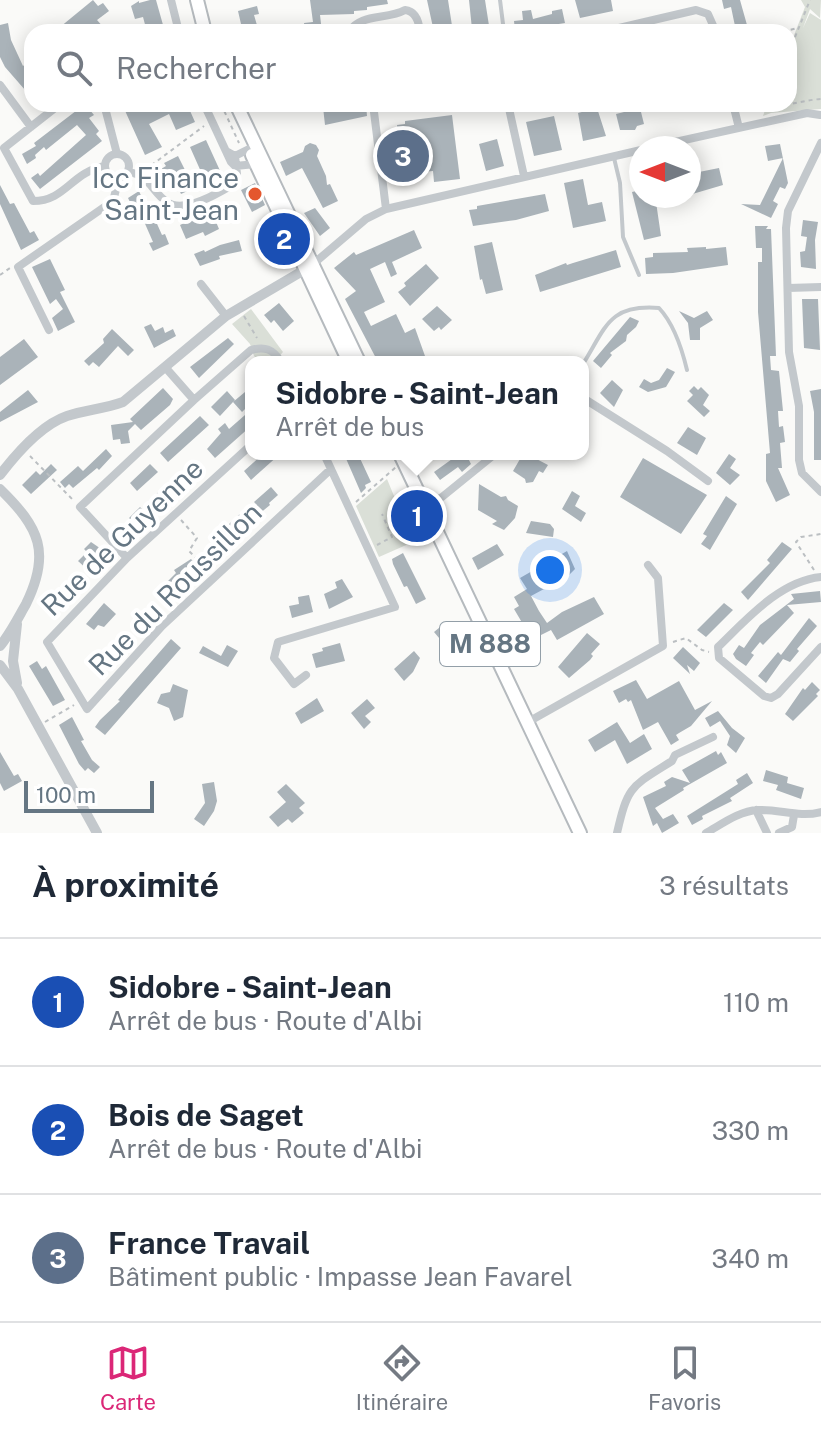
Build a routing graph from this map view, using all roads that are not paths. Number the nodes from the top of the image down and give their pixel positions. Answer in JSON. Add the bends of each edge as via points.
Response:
{"nodes":[{"id":1,"x":171,"y":0,"type":"edge"},
{"id":2,"x":197,"y":0,"type":"edge"},
{"id":3,"x":500,"y":0,"type":"edge"},
{"id":4,"x":707,"y":0,"type":"edge"},
{"id":5,"x":703,"y":10,"type":"junction"},
{"id":6,"x":177,"y":24,"type":"edge"},
{"id":7,"x":203,"y":24,"type":"edge"},
{"id":8,"x":353,"y":24,"type":"edge"},
{"id":9,"x":418,"y":24,"type":"edge"},
{"id":10,"x":503,"y":24,"type":"edge"},
{"id":11,"x":636,"y":24,"type":"edge"},
{"id":12,"x":714,"y":24,"type":"edge"},
{"id":13,"x":0,"y":85,"type":"edge"},
{"id":14,"x":50,"y":112,"type":"edge"},
{"id":15,"x":106,"y":112,"type":"edge"},
{"id":16,"x":208,"y":112,"type":"edge"},
{"id":17,"x":233,"y":112,"type":"edge"},
{"id":18,"x":238,"y":112,"type":"edge"},
{"id":19,"x":374,"y":112,"type":"edge"},
{"id":20,"x":510,"y":112,"type":"edge"},
{"id":21,"x":735,"y":112,"type":"edge"},
{"id":22,"x":820,"y":119,"type":"edge"},
{"id":23,"x":31,"y":127,"type":"junction"},
{"id":24,"x":739,"y":128,"type":"junction"},
{"id":25,"x":701,"y":136,"type":"edge"},
{"id":26,"x":821,"y":143,"type":"edge"},
{"id":27,"x":248,"y":149,"type":"junction"},
{"id":28,"x":231,"y":153,"type":"junction"},
{"id":29,"x":629,"y":153,"type":"edge"},
{"id":30,"x":117,"y":154,"type":"junction"},
{"id":31,"x":614,"y":156,"type":"junction"},
{"id":32,"x":105,"y":166,"type":"junction"},
{"id":33,"x":237,"y":168,"type":"junction"},
{"id":34,"x":128,"y":172,"type":"junction"},
{"id":35,"x":524,"y":176,"type":"junction"},
{"id":36,"x":119,"y":178,"type":"junction"},
{"id":37,"x":386,"y":209,"type":"junction"},
{"id":38,"x":308,"y":267,"type":"junction"},
{"id":39,"x":639,"y":275,"type":"dead end"},
{"id":40,"x":201,"y":284,"type":"dead end"},
{"id":41,"x":821,"y":287,"type":"edge"},
{"id":42,"x":788,"y":288,"type":"junction"},
{"id":43,"x":226,"y":316,"type":"junction"},
{"id":44,"x":49,"y":330,"type":"dead end"},
{"id":45,"x":276,"y":356,"type":"edge"},
{"id":46,"x":346,"y":356,"type":"edge"},
{"id":47,"x":356,"y":356,"type":"edge"},
{"id":48,"x":588,"y":356,"type":"edge"},
{"id":49,"x":165,"y":367,"type":"junction"},
{"id":50,"x":687,"y":370,"type":"dead end"},
{"id":51,"x":194,"y":400,"type":"junction"},
{"id":52,"x":589,"y":402,"type":"edge"},
{"id":53,"x":245,"y":450,"type":"edge"},
{"id":54,"x":327,"y":460,"type":"edge"},
{"id":55,"x":403,"y":460,"type":"edge"},
{"id":56,"x":488,"y":460,"type":"edge"},
{"id":57,"x":331,"y":469,"type":"junction"},
{"id":58,"x":0,"y":475,"type":"edge"},
{"id":59,"x":708,"y":481,"type":"dead end"},
{"id":60,"x":0,"y":489,"type":"edge"},
{"id":61,"x":821,"y":492,"type":"edge"},
{"id":62,"x":425,"y":506,"type":"junction"},
{"id":63,"x":127,"y":558,"type":"junction"},
{"id":64,"x":648,"y":565,"type":"dead end"},
{"id":65,"x":820,"y":577,"type":"edge"},
{"id":66,"x":17,"y":621,"type":"junction"},
{"id":67,"x":1,"y":646,"type":"edge"},
{"id":68,"x":821,"y":647,"type":"edge"},
{"id":69,"x":14,"y":656,"type":"junction"},
{"id":70,"x":0,"y":665,"type":"edge"},
{"id":71,"x":306,"y":675,"type":"dead end"},
{"id":72,"x":18,"y":689,"type":"junction"},
{"id":73,"x":85,"y":704,"type":"joint"},
{"id":74,"x":528,"y":722,"type":"junction"},
{"id":75,"x":713,"y":737,"type":"dead end"},
{"id":76,"x":756,"y":810,"type":"junction"},
{"id":77,"x":821,"y":812,"type":"edge"},
{"id":78,"x":794,"y":815,"type":"junction"},
{"id":79,"x":97,"y":833,"type":"edge"},
{"id":80,"x":580,"y":833,"type":"edge"},
{"id":81,"x":617,"y":833,"type":"edge"},
{"id":82,"x":706,"y":833,"type":"edge"},
{"id":83,"x":767,"y":833,"type":"edge"},
{"id":84,"x":779,"y":833,"type":"edge"}],
"edges":[{"from":1,"to":6,"type":"street"},
{"from":2,"to":7,"type":"main road"},
{"from":3,"to":10,"type":"lane"},
{"from":4,"to":5,"type":"street"},
{"from":5,"to":11,"type":"street"},
{"from":5,"to":12,"type":"street"},
{"from":8,"to":9,"type":"street","via":[[409,10]]},
{"from":13,"to":23,"type":"street"},
{"from":14,"to":23,"type":"street"},
{"from":15,"to":30,"type":"street"},
{"from":16,"to":28,"type":"street"},
{"from":17,"to":27,"type":"main road"},
{"from":18,"to":27,"type":"main road"},
{"from":19,"to":37,"type":"street"},
{"from":20,"to":35,"type":"street"},
{"from":21,"to":24,"type":"street"},
{"from":22,"to":24,"type":"street","via":[[807,113]]},
{"from":23,"to":32,"type":"street","via":[[4,148],[33,201],[49,201],[88,169]]},
{"from":24,"to":25,"type":"street"},
{"from":26,"to":42,"type":"street","via":[[788,211]]},
{"from":27,"to":28,"type":"street"},
{"from":27,"to":33,"type":"street"},
{"from":27,"to":38,"type":"main road"},
{"from":28,"to":33,"type":"street"},
{"from":29,"to":31,"type":"street"},
{"from":30,"to":32,"type":"street"},
{"from":30,"to":34,"type":"street","via":[[128,160]]},
{"from":31,"to":35,"type":"street"},
{"from":31,"to":39,"type":"lane","via":[[623,237]]},
{"from":32,"to":36,"type":"street"},
{"from":33,"to":34,"type":"street","via":[[232,185],[176,207],[140,174]]},
{"from":34,"to":36,"type":"street"},
{"from":35,"to":37,"type":"street"},
{"from":36,"to":44,"type":"street","via":[[113,201],[18,267]]},
{"from":37,"to":38,"type":"street"},
{"from":38,"to":43,"type":"street"},
{"from":38,"to":46,"type":"main road"},
{"from":38,"to":47,"type":"main road"},
{"from":40,"to":43,"type":"street"},
{"from":41,"to":42,"type":"street"},
{"from":42,"to":61,"type":"street","via":[[799,460],[802,473]]},
{"from":43,"to":49,"type":"street"},
{"from":45,"to":51,"type":"street","via":[[262,347],[251,350]]},
{"from":48,"to":50,"type":"lane","via":[[609,321],[623,310],[659,308]]},
{"from":49,"to":51,"type":"street"},
{"from":49,"to":58,"type":"street","via":[[123,402],[53,423]]},
{"from":51,"to":63,"type":"street","via":[[80,507]]},
{"from":52,"to":59,"type":"street"},
{"from":53,"to":63,"type":"street","name":"Rue de Guyenne"},
{"from":54,"to":57,"type":"street"},
{"from":55,"to":62,"type":"main road","number":"M 888"},
{"from":56,"to":62,"type":"street"},
{"from":57,"to":71,"type":"street","via":[[395,607],[278,642],[274,658],[294,684]]},
{"from":57,"to":73,"type":"street","name":"Rue du Roussillon"},
{"from":60,"to":66,"type":"street","via":[[30,524],[41,558],[37,582]]},
{"from":62,"to":74,"type":"main road","number":"M 888"},
{"from":63,"to":73,"type":"street","name":"Rue de Guyenne","via":[[47,642]]},
{"from":64,"to":74,"type":"street","via":[[658,578],[663,646]]},
{"from":65,"to":68,"type":"street","via":[[804,579],[759,607],[718,647],[718,654],[771,698]]},
{"from":66,"to":67,"type":"street"},
{"from":66,"to":69,"type":"street"},
{"from":67,"to":69,"type":"street"},
{"from":69,"to":70,"type":"street","via":[[7,666]]},
{"from":69,"to":72,"type":"street"},
{"from":70,"to":72,"type":"street"},
{"from":72,"to":79,"type":"street"},
{"from":74,"to":80,"type":"main road","number":"M 888"},
{"from":75,"to":81,"type":"street","via":[[675,755],[638,783],[625,797]]},
{"from":76,"to":78,"type":"street"},
{"from":76,"to":82,"type":"street"},
{"from":76,"to":83,"type":"street"},
{"from":77,"to":78,"type":"street"},
{"from":78,"to":84,"type":"street","via":[[792,827]]}]}
